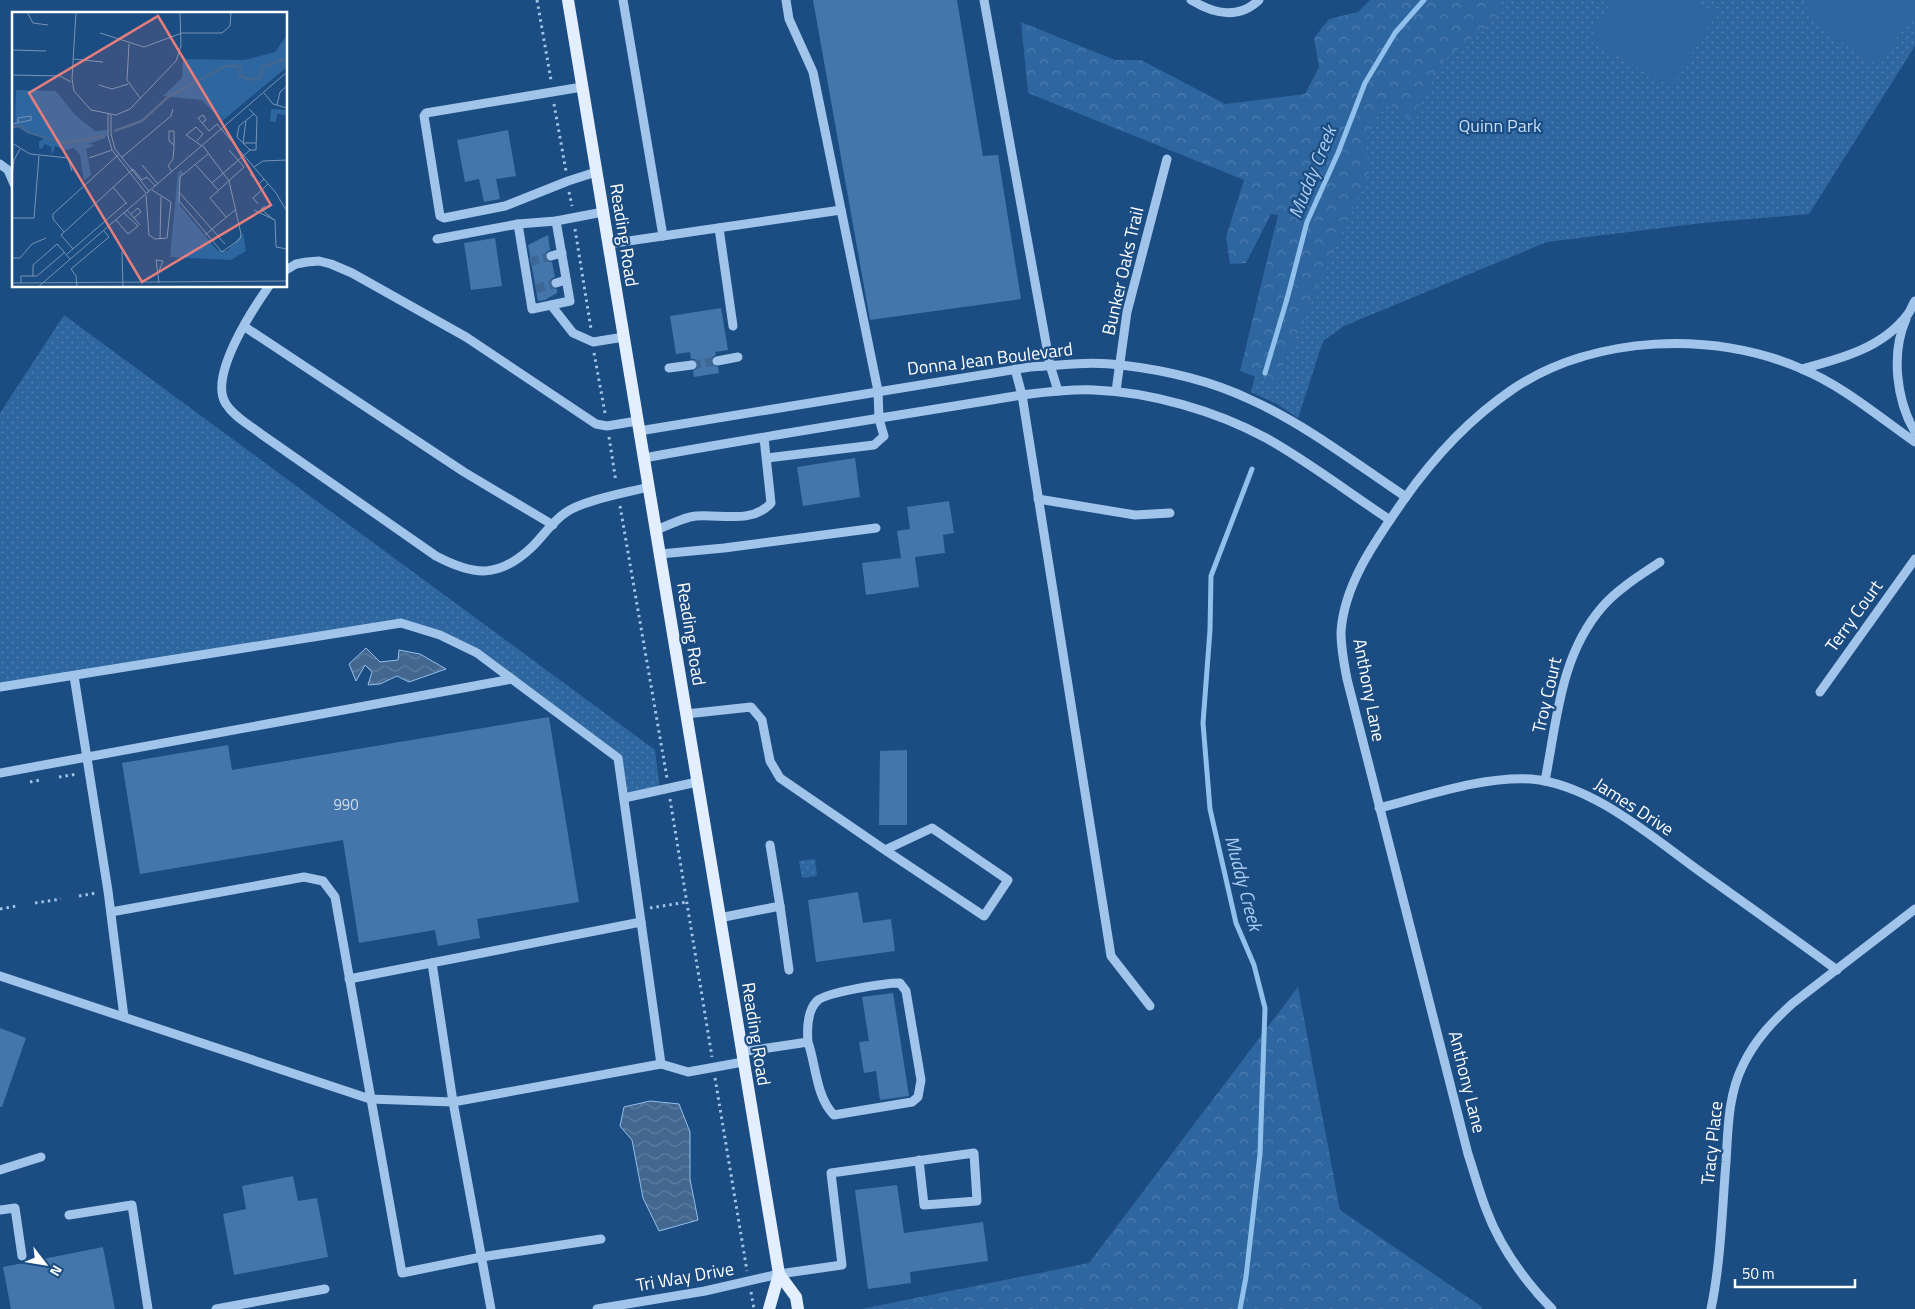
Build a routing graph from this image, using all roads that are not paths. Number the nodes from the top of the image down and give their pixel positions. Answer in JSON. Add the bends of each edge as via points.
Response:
{"nodes":[{"id":1,"x":568,"y":0,"type":"edge"},
{"id":2,"x":623,"y":0,"type":"edge"},
{"id":3,"x":786,"y":0,"type":"edge"},
{"id":4,"x":984,"y":0,"type":"edge"},
{"id":5,"x":1191,"y":0,"type":"edge"},
{"id":6,"x":1259,"y":0,"type":"edge"},
{"id":7,"x":582,"y":87,"type":"junction"},
{"id":8,"x":1167,"y":159,"type":"dead end"},
{"id":9,"x":0,"y":164,"type":"edge"},
{"id":10,"x":11,"y":171,"type":"edge"},
{"id":11,"x":596,"y":172,"type":"junction"},
{"id":12,"x":841,"y":210,"type":"junction"},
{"id":13,"x":603,"y":212,"type":"junction"},
{"id":14,"x":556,"y":221,"type":"junction"},
{"id":15,"x":518,"y":224,"type":"junction"},
{"id":16,"x":719,"y":228,"type":"junction"},
{"id":17,"x":663,"y":236,"type":"junction"},
{"id":18,"x":437,"y":239,"type":"dead end"},
{"id":19,"x":608,"y":244,"type":"junction"},
{"id":20,"x":562,"y":253,"type":"junction"},
{"id":21,"x":551,"y":256,"type":"tunnel mouth"},
{"id":22,"x":288,"y":269,"type":"edge"},
{"id":23,"x":566,"y":280,"type":"junction"},
{"id":24,"x":556,"y":283,"type":"tunnel mouth"},
{"id":25,"x":268,"y":288,"type":"edge"},
{"id":26,"x":1915,"y":301,"type":"edge"},
{"id":27,"x":551,"y":305,"type":"junction"},
{"id":28,"x":1908,"y":313,"type":"junction"},
{"id":29,"x":244,"y":326,"type":"junction"},
{"id":30,"x":733,"y":326,"type":"dead end"},
{"id":31,"x":624,"y":337,"type":"junction"},
{"id":32,"x":738,"y":357,"type":"dead end"},
{"id":33,"x":717,"y":361,"type":"tunnel mouth"},
{"id":34,"x":692,"y":364,"type":"tunnel mouth"},
{"id":35,"x":1120,"y":364,"type":"junction"},
{"id":36,"x":1050,"y":365,"type":"junction"},
{"id":37,"x":669,"y":368,"type":"dead end"},
{"id":38,"x":1802,"y":368,"type":"junction"},
{"id":39,"x":1015,"y":369,"type":"junction"},
{"id":40,"x":878,"y":391,"type":"junction"},
{"id":41,"x":1058,"y":391,"type":"junction"},
{"id":42,"x":1116,"y":392,"type":"junction"},
{"id":43,"x":1022,"y":395,"type":"junction"},
{"id":44,"x":879,"y":419,"type":"junction"},
{"id":45,"x":638,"y":426,"type":"junction"},
{"id":46,"x":1915,"y":432,"type":"edge"},
{"id":47,"x":764,"y":438,"type":"junction"},
{"id":48,"x":1915,"y":442,"type":"edge"},
{"id":49,"x":644,"y":458,"type":"junction"},
{"id":50,"x":767,"y":458,"type":"junction"},
{"id":51,"x":648,"y":487,"type":"junction"},
{"id":52,"x":1406,"y":498,"type":"junction"},
{"id":53,"x":1038,"y":499,"type":"junction"},
{"id":54,"x":1170,"y":513,"type":"dead end"},
{"id":55,"x":1390,"y":520,"type":"junction"},
{"id":56,"x":553,"y":525,"type":"junction"},
{"id":57,"x":876,"y":528,"type":"dead end"},
{"id":58,"x":656,"y":530,"type":"junction"},
{"id":59,"x":660,"y":554,"type":"junction"},
{"id":60,"x":1915,"y":559,"type":"edge"},
{"id":61,"x":1660,"y":562,"type":"dead end"},
{"id":62,"x":74,"y":676,"type":"junction"},
{"id":63,"x":512,"y":679,"type":"junction"},
{"id":64,"x":0,"y":687,"type":"edge"},
{"id":65,"x":1820,"y":692,"type":"dead end"},
{"id":66,"x":686,"y":714,"type":"junction"},
{"id":67,"x":86,"y":756,"type":"junction"},
{"id":68,"x":0,"y":773,"type":"edge"},
{"id":69,"x":1545,"y":781,"type":"junction"},
{"id":70,"x":697,"y":782,"type":"junction"},
{"id":71,"x":624,"y":798,"type":"junction"},
{"id":72,"x":1379,"y":808,"type":"junction"},
{"id":73,"x":770,"y":845,"type":"dead end"},
{"id":74,"x":885,"y":850,"type":"junction"},
{"id":75,"x":780,"y":906,"type":"junction"},
{"id":76,"x":1915,"y":909,"type":"edge"},
{"id":77,"x":111,"y":912,"type":"junction"},
{"id":78,"x":720,"y":918,"type":"junction"},
{"id":79,"x":641,"y":922,"type":"junction"},
{"id":80,"x":432,"y":963,"type":"junction"},
{"id":81,"x":790,"y":970,"type":"dead end"},
{"id":82,"x":1837,"y":970,"type":"junction"},
{"id":83,"x":0,"y":976,"type":"edge"},
{"id":84,"x":349,"y":979,"type":"junction"},
{"id":85,"x":1150,"y":1006,"type":"dead end"},
{"id":86,"x":124,"y":1017,"type":"junction"},
{"id":87,"x":808,"y":1042,"type":"junction"},
{"id":88,"x":742,"y":1057,"type":"junction"},
{"id":89,"x":661,"y":1064,"type":"junction"},
{"id":90,"x":370,"y":1099,"type":"junction"},
{"id":91,"x":452,"y":1102,"type":"junction"},
{"id":92,"x":41,"y":1157,"type":"dead end"},
{"id":93,"x":919,"y":1160,"type":"junction"},
{"id":94,"x":0,"y":1170,"type":"edge"},
{"id":95,"x":0,"y":1210,"type":"edge"},
{"id":96,"x":69,"y":1215,"type":"dead end"},
{"id":97,"x":601,"y":1239,"type":"dead end"},
{"id":98,"x":22,"y":1256,"type":"dead end"},
{"id":99,"x":481,"y":1257,"type":"junction"},
{"id":100,"x":779,"y":1274,"type":"junction"},
{"id":101,"x":325,"y":1288,"type":"dead end"},
{"id":102,"x":148,"y":1309,"type":"edge"},
{"id":103,"x":216,"y":1309,"type":"edge"},
{"id":104,"x":491,"y":1309,"type":"edge"},
{"id":105,"x":597,"y":1309,"type":"edge"},
{"id":106,"x":769,"y":1309,"type":"edge"},
{"id":107,"x":798,"y":1309,"type":"edge"},
{"id":108,"x":1552,"y":1309,"type":"edge"},
{"id":109,"x":1711,"y":1309,"type":"edge"}],
"edges":[{"from":1,"to":7,"type":"main road","name":"Reading Road"},
{"from":2,"to":17,"type":"street"},
{"from":3,"to":12,"type":"street","via":[[789,19],[813,72]]},
{"from":4,"to":36,"type":"street"},
{"from":5,"to":6,"type":"street","via":[[1221,14],[1245,10]]},
{"from":7,"to":11,"type":"main road","name":"Reading Road"},
{"from":7,"to":11,"type":"street","via":[[426,113],[440,216],[444,218],[505,206]]},
{"from":8,"to":35,"type":"street","name":"Bunker Oaks Trail","via":[[1128,312]]},
{"from":9,"to":10,"type":"street"},
{"from":11,"to":13,"type":"main road","name":"Reading Road"},
{"from":12,"to":16,"type":"street"},
{"from":12,"to":40,"type":"street"},
{"from":13,"to":14,"type":"street"},
{"from":13,"to":19,"type":"main road","name":"Reading Road"},
{"from":14,"to":15,"type":"street"},
{"from":14,"to":20,"type":"street"},
{"from":15,"to":18,"type":"street"},
{"from":15,"to":27,"type":"street","via":[[533,290],[532,309]]},
{"from":16,"to":17,"type":"street"},
{"from":16,"to":30,"type":"street"},
{"from":17,"to":19,"type":"street"},
{"from":19,"to":31,"type":"main road","name":"Reading Road"},
{"from":20,"to":21,"type":"street"},
{"from":20,"to":23,"type":"street"},
{"from":22,"to":45,"type":"street","name":"Donna Jean Boulevard","via":[[296,264],[319,261],[352,273],[466,337],[588,419],[607,426]]},
{"from":23,"to":24,"type":"street"},
{"from":23,"to":27,"type":"street","via":[[570,300]]},
{"from":25,"to":29,"type":"street"},
{"from":26,"to":28,"type":"street"},
{"from":27,"to":31,"type":"street","via":[[573,333],[593,342]]},
{"from":28,"to":38,"type":"street","via":[[1895,328],[1872,344],[1839,359]]},
{"from":28,"to":46,"type":"street","via":[[1898,352],[1898,376],[1902,400]]},
{"from":29,"to":56,"type":"street","via":[[464,472]]},
{"from":29,"to":56,"type":"street","via":[[221,381],[225,403],[262,434],[436,556],[468,571],[492,570],[513,561],[532,547]]},
{"from":31,"to":45,"type":"main road","name":"Reading Road"},
{"from":32,"to":33,"type":"street"},
{"from":34,"to":37,"type":"street"},
{"from":35,"to":36,"type":"street","name":"Donna Jean Boulevard"},
{"from":35,"to":42,"type":"street","name":"Bunker Oaks Trail"},
{"from":35,"to":52,"type":"street","name":"Donna Jean Boulevard","via":[[1182,376],[1249,399],[1291,421]]},
{"from":36,"to":39,"type":"street","name":"Donna Jean Boulevard"},
{"from":36,"to":41,"type":"street"},
{"from":38,"to":48,"type":"street","name":"Anthony Lane","via":[[1829,382]]},
{"from":38,"to":52,"type":"street","name":"Anthony Lane","via":[[1730,347],[1694,343],[1624,348],[1590,355],[1535,377],[1476,417],[1450,441]]},
{"from":39,"to":40,"type":"street","name":"Donna Jean Boulevard"},
{"from":39,"to":43,"type":"street"},
{"from":40,"to":44,"type":"street"},
{"from":40,"to":45,"type":"street","name":"Donna Jean Boulevard"},
{"from":41,"to":42,"type":"street"},
{"from":41,"to":43,"type":"street"},
{"from":42,"to":55,"type":"street","via":[[1142,395],[1200,410],[1245,427],[1297,457]]},
{"from":43,"to":44,"type":"street"},
{"from":43,"to":53,"type":"street"},
{"from":44,"to":47,"type":"street"},
{"from":44,"to":50,"type":"street","via":[[884,436],[874,445]]},
{"from":45,"to":49,"type":"main road","name":"Reading Road"},
{"from":47,"to":49,"type":"street"},
{"from":47,"to":50,"type":"street"},
{"from":49,"to":51,"type":"main road","name":"Reading Road"},
{"from":50,"to":58,"type":"street","via":[[771,504],[766,510],[744,517],[695,516]]},
{"from":51,"to":56,"type":"street","via":[[575,508]]},
{"from":51,"to":58,"type":"main road","name":"Reading Road"},
{"from":52,"to":55,"type":"street","name":"Anthony Lane"},
{"from":53,"to":54,"type":"street","via":[[1136,515]]},
{"from":53,"to":85,"type":"street","via":[[1110,956]]},
{"from":55,"to":72,"type":"street","name":"Anthony Lane","via":[[1351,588],[1341,633],[1342,656]]},
{"from":57,"to":59,"type":"street"},
{"from":58,"to":59,"type":"main road","name":"Reading Road"},
{"from":59,"to":66,"type":"main road","name":"Reading Road"},
{"from":60,"to":65,"type":"street","name":"Terry Court"},
{"from":61,"to":69,"type":"street","name":"Troy Court","via":[[1604,605],[1577,644],[1565,678]]},
{"from":62,"to":63,"type":"street","via":[[401,623],[440,635],[477,653]]},
{"from":62,"to":64,"type":"street"},
{"from":62,"to":67,"type":"street"},
{"from":63,"to":67,"type":"street"},
{"from":63,"to":71,"type":"street","via":[[618,758]]},
{"from":66,"to":70,"type":"main road","name":"Reading Road"},
{"from":66,"to":74,"type":"street","via":[[751,707],[762,720],[770,761],[780,778]]},
{"from":67,"to":68,"type":"street"},
{"from":67,"to":77,"type":"street"},
{"from":69,"to":72,"type":"street","name":"James Drive","via":[[1508,779],[1485,782]]},
{"from":69,"to":82,"type":"street","name":"James Drive","via":[[1577,790],[1598,801]]},
{"from":70,"to":71,"type":"street"},
{"from":70,"to":78,"type":"main road","name":"Reading Road"},
{"from":71,"to":79,"type":"street"},
{"from":72,"to":108,"type":"street","name":"Anthony Lane","via":[[1468,1154],[1486,1210],[1507,1252],[1527,1282]]},
{"from":73,"to":75,"type":"street"},
{"from":74,"to":74,"type":"street","via":[[984,916],[1008,880],[932,828]]},
{"from":75,"to":78,"type":"street"},
{"from":75,"to":81,"type":"street"},
{"from":76,"to":82,"type":"street","name":"Tracy Place"},
{"from":77,"to":84,"type":"street","via":[[304,877],[322,881],[335,896]]},
{"from":77,"to":86,"type":"street"},
{"from":78,"to":88,"type":"main road","name":"Reading Road"},
{"from":79,"to":80,"type":"street"},
{"from":79,"to":89,"type":"street"},
{"from":80,"to":84,"type":"street"},
{"from":80,"to":91,"type":"street"},
{"from":82,"to":109,"type":"street","name":"Tracy Place","via":[[1793,1003],[1767,1028],[1750,1053],[1734,1088],[1729,1111],[1720,1242]]},
{"from":83,"to":86,"type":"street"},
{"from":84,"to":90,"type":"street"},
{"from":86,"to":90,"type":"street"},
{"from":87,"to":87,"type":"street","via":[[808,1022],[817,1001],[833,993],[900,983],[906,991],[921,1080],[918,1097],[912,1102],[834,1115],[823,1098]]},
{"from":87,"to":88,"type":"street"},
{"from":88,"to":89,"type":"street","via":[[688,1072]]},
{"from":88,"to":100,"type":"main road","name":"Reading Road"},
{"from":89,"to":91,"type":"street"},
{"from":90,"to":91,"type":"street"},
{"from":90,"to":99,"type":"street","via":[[402,1273]]},
{"from":91,"to":99,"type":"street"},
{"from":92,"to":94,"type":"street"},
{"from":93,"to":93,"type":"street","via":[[974,1153],[977,1201],[924,1205]]},
{"from":93,"to":100,"type":"street","name":"Tri Way Drive","via":[[831,1172],[842,1265]]},
{"from":95,"to":98,"type":"street","via":[[15,1208]]},
{"from":96,"to":102,"type":"street","via":[[132,1205]]},
{"from":97,"to":99,"type":"street"},
{"from":99,"to":104,"type":"street"},
{"from":100,"to":105,"type":"street","name":"Tri Way Drive","via":[[704,1291]]},
{"from":100,"to":106,"type":"main road","name":"Reading Road"},
{"from":100,"to":107,"type":"main road","name":"Reading Road","via":[[796,1297]]},
{"from":101,"to":103,"type":"street"}]}
